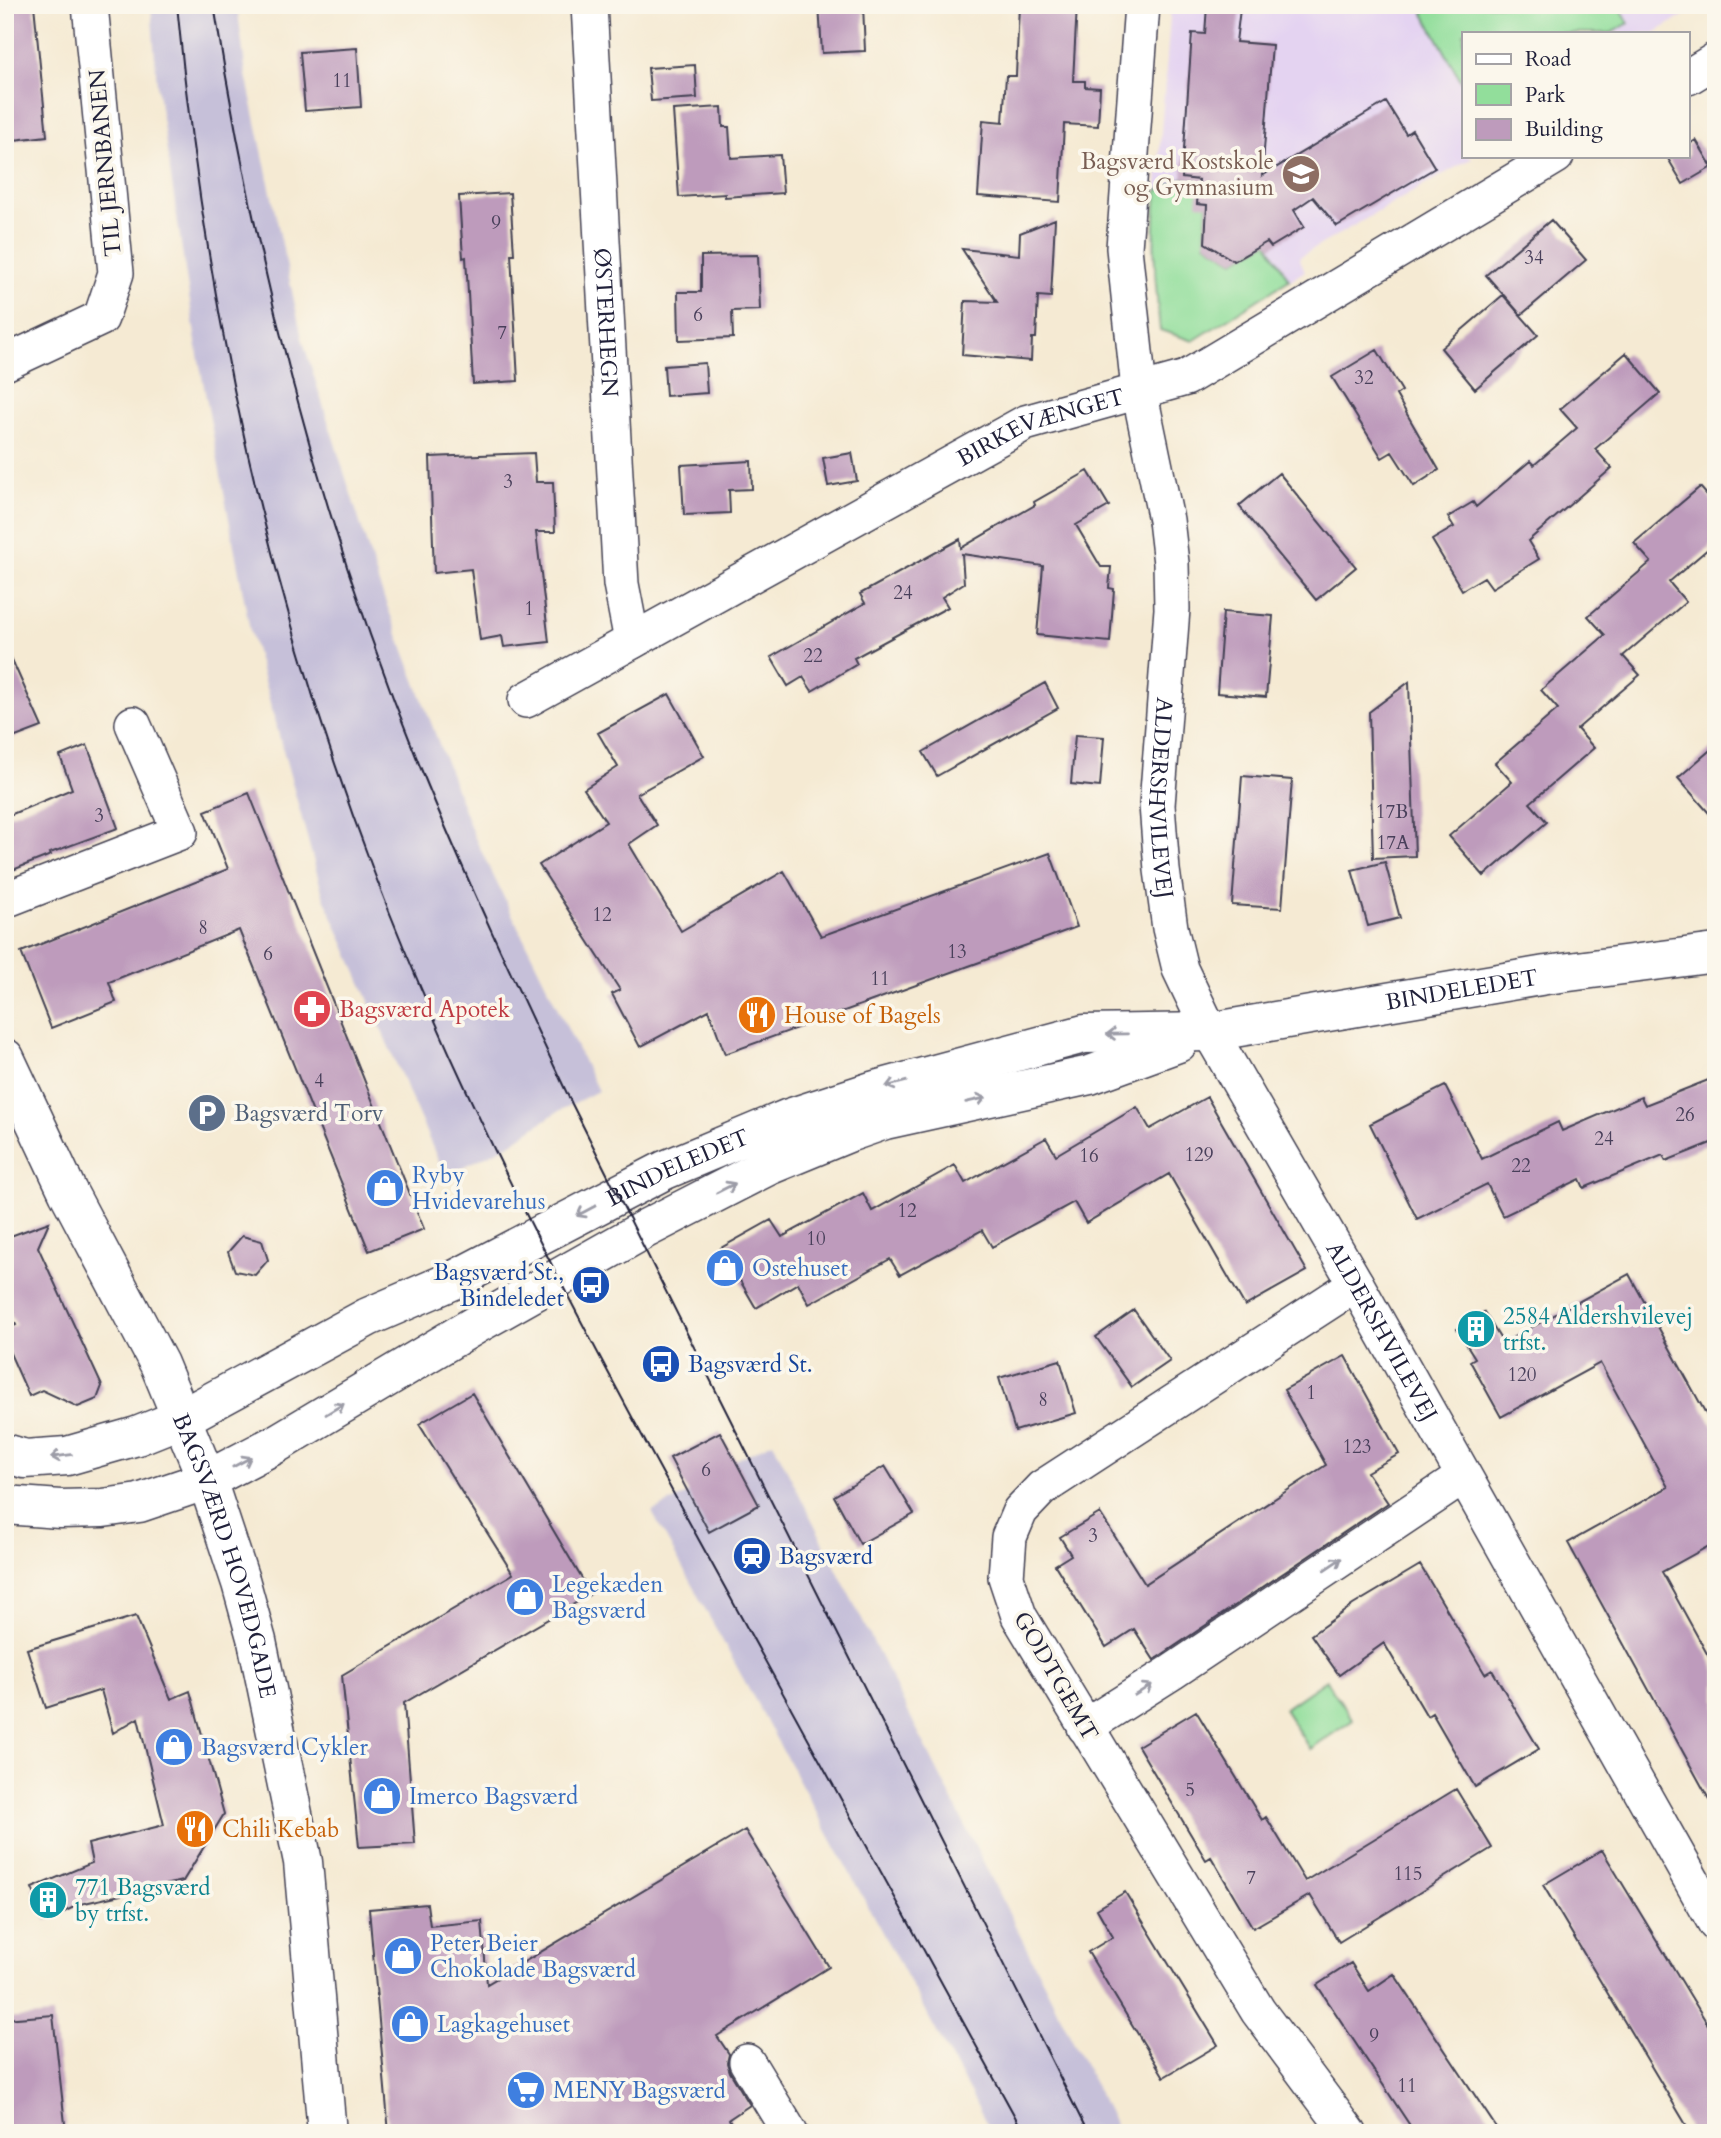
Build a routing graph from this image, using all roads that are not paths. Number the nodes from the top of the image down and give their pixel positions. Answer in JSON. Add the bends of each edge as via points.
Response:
{"nodes":[{"id":1,"x":90,"y":5,"type":"edge"},
{"id":2,"x":589,"y":5,"type":"edge"},
{"id":3,"x":1142,"y":5,"type":"edge"},
{"id":4,"x":1716,"y":60,"type":"edge"},
{"id":5,"x":1690,"y":75,"type":"edge"},
{"id":6,"x":1553,"y":158,"type":"edge"},
{"id":7,"x":5,"y":363,"type":"edge"},
{"id":8,"x":1139,"y":390,"type":"junction"},
{"id":9,"x":632,"y":641,"type":"junction"},
{"id":10,"x":526,"y":701,"type":"dead end"},
{"id":11,"x":133,"y":724,"type":"dead end"},
{"id":12,"x":5,"y":900,"type":"edge"},
{"id":13,"x":1716,"y":953,"type":"edge"},
{"id":14,"x":1210,"y":1032,"type":"junction"},
{"id":15,"x":5,"y":1058,"type":"edge"},
{"id":16,"x":1356,"y":1284,"type":"junction"},
{"id":17,"x":182,"y":1418,"type":"junction"},
{"id":18,"x":5,"y":1453,"type":"edge"},
{"id":19,"x":1463,"y":1477,"type":"junction"},
{"id":20,"x":207,"y":1480,"type":"junction"},
{"id":21,"x":5,"y":1505,"type":"edge"},
{"id":22,"x":1085,"y":1727,"type":"junction"},
{"id":23,"x":1716,"y":1924,"type":"edge"},
{"id":24,"x":747,"y":2062,"type":"dead end"},
{"id":25,"x":327,"y":2133,"type":"edge"},
{"id":26,"x":790,"y":2133,"type":"edge"},
{"id":27,"x":1349,"y":2133,"type":"edge"}],
"edges":[{"from":1,"to":7,"type":"street","name":"TIL JERNBANEN","via":[[116,273],[101,318]]},
{"from":2,"to":9,"type":"street","name":"ØSTERHEGN","via":[[621,584]]},
{"from":3,"to":8,"type":"street","name":"ALDERSHVILEVEJ","via":[[1124,248]]},
{"from":4,"to":5,"type":"street"},
{"from":6,"to":8,"type":"street","name":"BIRKEVÆNGET","via":[[1186,378]]},
{"from":8,"to":9,"type":"street","name":"BIRKEVÆNGET","via":[[1025,423]]},
{"from":8,"to":14,"type":"street","name":"ALDERSHVILEVEJ","via":[[1171,563],[1172,609],[1157,806],[1162,870],[1180,969]]},
{"from":9,"to":10,"type":"street","name":"BIRKEVÆNGET"},
{"from":11,"to":12,"type":"street","via":[[180,832]]},
{"from":13,"to":14,"type":"street","name":"BINDELEDET","via":[[1546,975]]},
{"from":14,"to":16,"type":"street","name":"ALDERSHVILEVEJ"},
{"from":14,"to":17,"type":"street","name":"BINDELEDET","one_way":true,"via":[[1084,1034],[789,1118],[665,1170],[454,1280],[368,1317]]},
{"from":20,"to":14,"type":"street","name":"BINDELEDET","one_way":true,"via":[[647,1228],[768,1166],[885,1121],[1090,1075]]},
{"from":15,"to":17,"type":"street","name":"BAGSVÆRD HOVEDGADE"},
{"from":16,"to":19,"type":"street","name":"ALDERSHVILEVEJ"},
{"from":16,"to":22,"type":"street","name":"GODTGEMT","via":[[1042,1488],[1020,1511],[1009,1537],[1006,1577],[1019,1616]]},
{"from":17,"to":18,"type":"street","name":"BINDELEDET","one_way":true,"via":[[67,1456],[25,1459]]},
{"from":17,"to":20,"type":"street","name":"BAGSVÆRD HOVEDGADE"},
{"from":22,"to":19,"type":"street","one_way":true},
{"from":19,"to":23,"type":"street","name":"ALDERSHVILEVEJ"},
{"from":20,"to":21,"type":"street","name":"BINDELEDET","via":[[139,1503],[103,1508]]},
{"from":20,"to":25,"type":"street","name":"BAGSVÆRD HOVEDGADE","via":[[257,1641],[303,1862]]},
{"from":22,"to":27,"type":"street","name":"GODTGEMT","via":[[1258,2011]]},
{"from":24,"to":26,"type":"street"}]}
